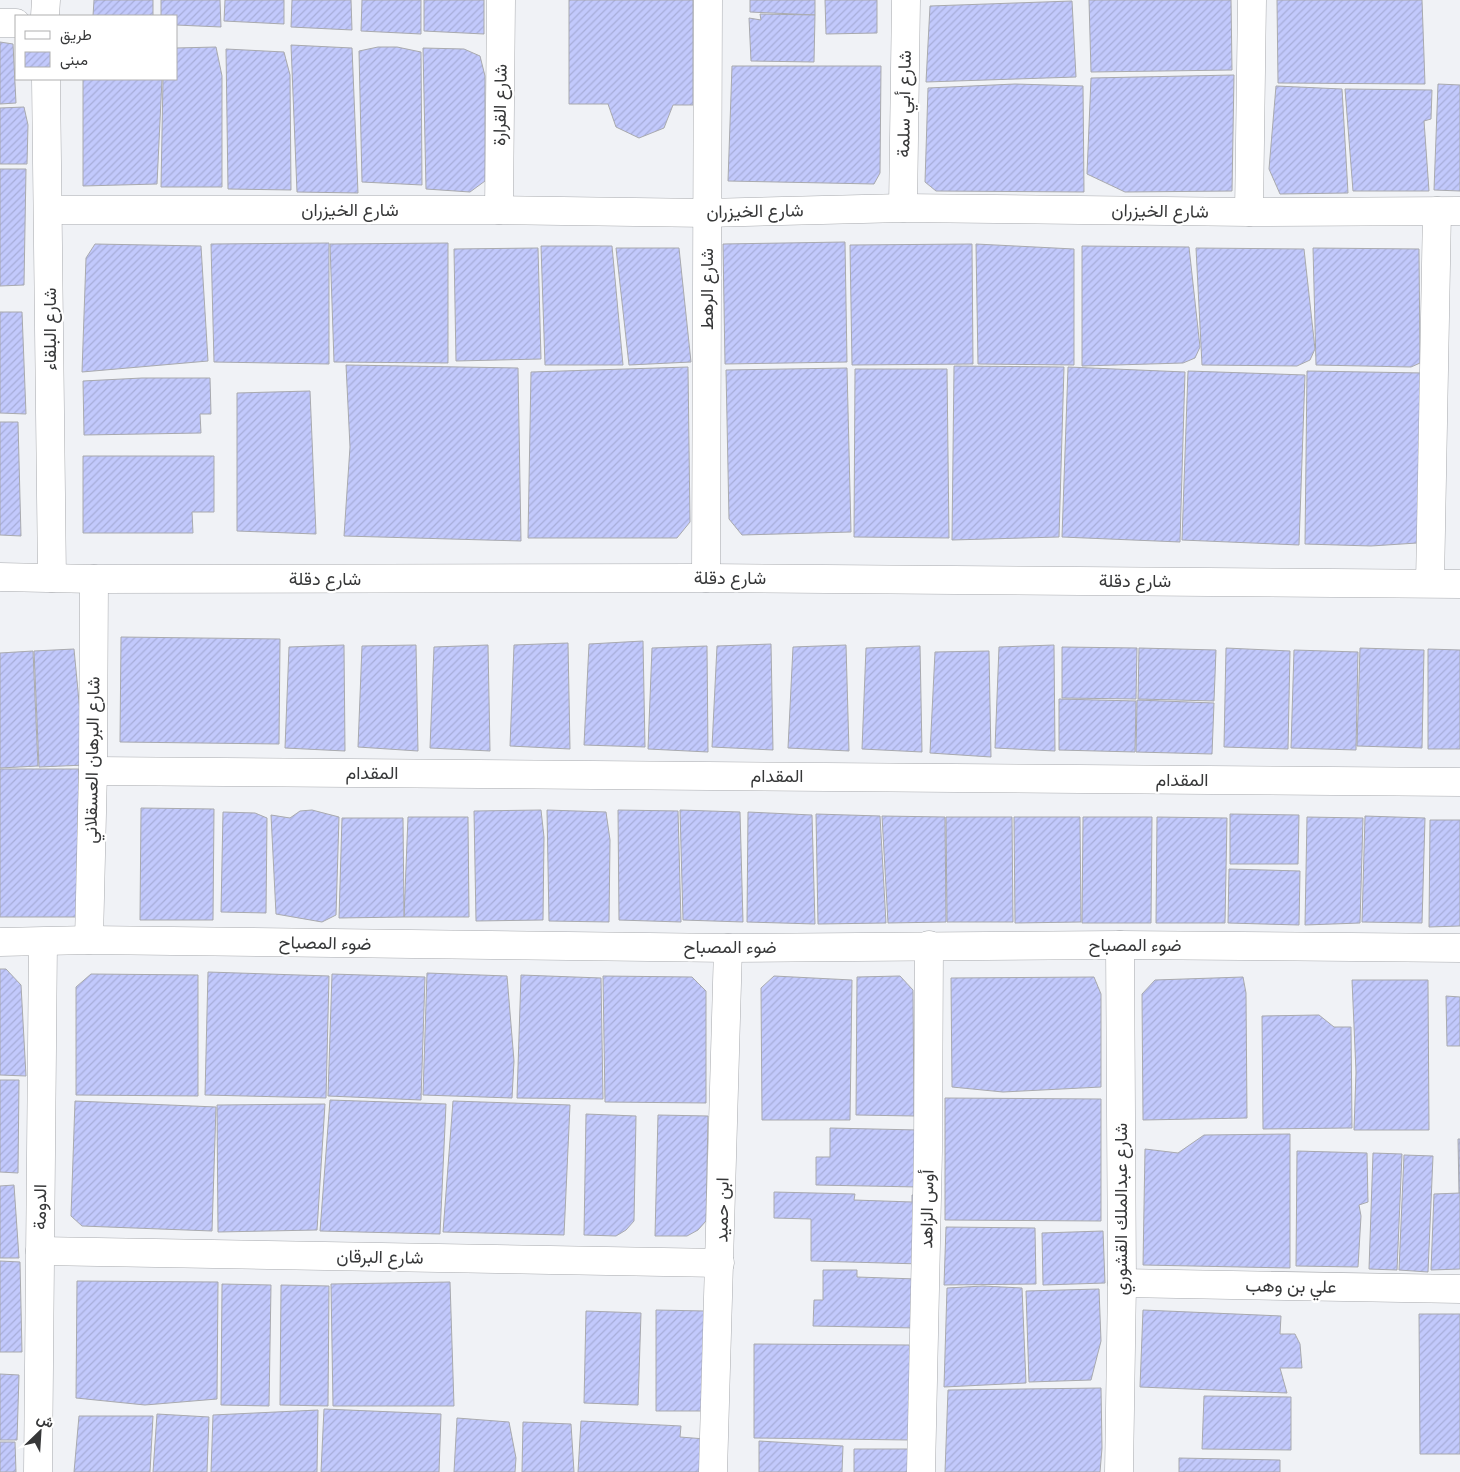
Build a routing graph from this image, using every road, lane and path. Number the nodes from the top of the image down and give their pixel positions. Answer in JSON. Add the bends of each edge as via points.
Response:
{"nodes":[{"id":1,"x":46,"y":0,"type":"edge"},
{"id":2,"x":501,"y":0,"type":"edge"},
{"id":3,"x":708,"y":0,"type":"edge"},
{"id":4,"x":906,"y":0,"type":"edge"},
{"id":5,"x":1252,"y":0,"type":"edge"},
{"id":6,"x":45,"y":15,"type":"edge"},
{"id":7,"x":0,"y":23,"type":"edge"},
{"id":8,"x":15,"y":23,"type":"edge"},
{"id":9,"x":46,"y":80,"type":"edge"},
{"id":10,"x":903,"y":208,"type":"junction"},
{"id":11,"x":49,"y":210,"type":"junction"},
{"id":12,"x":499,"y":210,"type":"junction"},
{"id":13,"x":1448,"y":211,"type":"edge"},
{"id":14,"x":1249,"y":212,"type":"junction"},
{"id":15,"x":707,"y":213,"type":"junction"},
{"id":16,"x":0,"y":577,"type":"edge"},
{"id":17,"x":52,"y":578,"type":"junction"},
{"id":18,"x":706,"y":578,"type":"junction"},
{"id":19,"x":94,"y":579,"type":"junction"},
{"id":20,"x":1430,"y":583,"type":"junction"},
{"id":21,"x":1460,"y":584,"type":"edge"},
{"id":22,"x":93,"y":771,"type":"junction"},
{"id":23,"x":1460,"y":782,"type":"edge"},
{"id":24,"x":89,"y":940,"type":"junction"},
{"id":25,"x":0,"y":942,"type":"edge"},
{"id":26,"x":43,"y":942,"type":"junction"},
{"id":27,"x":929,"y":945,"type":"junction"},
{"id":28,"x":1120,"y":945,"type":"junction"},
{"id":29,"x":728,"y":948,"type":"junction"},
{"id":30,"x":1460,"y":948,"type":"edge"},
{"id":31,"x":40,"y":1251,"type":"junction"},
{"id":32,"x":720,"y":1263,"type":"junction"},
{"id":33,"x":1122,"y":1283,"type":"junction"},
{"id":34,"x":1460,"y":1289,"type":"edge"},
{"id":35,"x":38,"y":1472,"type":"edge"},
{"id":36,"x":713,"y":1472,"type":"edge"},
{"id":37,"x":921,"y":1472,"type":"edge"},
{"id":38,"x":1119,"y":1472,"type":"edge"}],
"edges":[{"from":1,"to":6,"type":"street"},
{"from":2,"to":12,"type":"street","name":"شارع القرارة"},
{"from":3,"to":15,"type":"street","name":"شارع الرهط"},
{"from":4,"to":10,"type":"street","name":"شارع أبي سلمة"},
{"from":5,"to":14,"type":"street"},
{"from":7,"to":8,"type":"street"},
{"from":9,"to":11,"type":"street","name":"شارع البلقاء"},
{"from":10,"to":14,"type":"street","name":"شارع الخيزران"},
{"from":10,"to":15,"type":"street","name":"شارع الخيزران"},
{"from":11,"to":12,"type":"street","name":"شارع الخيزران"},
{"from":11,"to":17,"type":"street","name":"شارع البلقاء"},
{"from":12,"to":15,"type":"street","name":"شارع الخيزران"},
{"from":13,"to":14,"type":"street","name":"شارع الخيزران"},
{"from":13,"to":20,"type":"street"},
{"from":15,"to":18,"type":"street","name":"شارع الرهط"},
{"from":16,"to":17,"type":"street","name":"شارع دقلة"},
{"from":17,"to":19,"type":"street","name":"شارع دقلة"},
{"from":18,"to":19,"type":"street","name":"شارع دقلة"},
{"from":18,"to":20,"type":"street","name":"شارع دقلة"},
{"from":19,"to":22,"type":"street","name":"شارع البرهان العسقلاني"},
{"from":20,"to":21,"type":"street","name":"شارع دقلة"},
{"from":22,"to":23,"type":"street","name":"المقدام"},
{"from":22,"to":24,"type":"street","name":"شارع البرهان العسقلاني"},
{"from":24,"to":26,"type":"street","name":"ضوء المصباح"},
{"from":24,"to":29,"type":"street","name":"ضوء المصباح"},
{"from":25,"to":26,"type":"street","name":"ضوء المصباح"},
{"from":26,"to":31,"type":"street","name":"الدومة"},
{"from":27,"to":28,"type":"street","name":"ضوء المصباح"},
{"from":27,"to":29,"type":"street","name":"ضوء المصباح"},
{"from":27,"to":37,"type":"street","name":"أوس الزاهد"},
{"from":28,"to":30,"type":"street","name":"ضوء المصباح"},
{"from":28,"to":33,"type":"street","name":"شارع عبدالملك القشوري"},
{"from":29,"to":32,"type":"street","name":"ابن حميد"},
{"from":31,"to":32,"type":"street","name":"شارع البرقان"},
{"from":31,"to":35,"type":"street","name":"الدومة"},
{"from":32,"to":36,"type":"street","name":"ابن حميد"},
{"from":33,"to":34,"type":"street","name":"علي بن وهب"},
{"from":33,"to":38,"type":"street","name":"شارع عبدالملك القشوري"}]}
